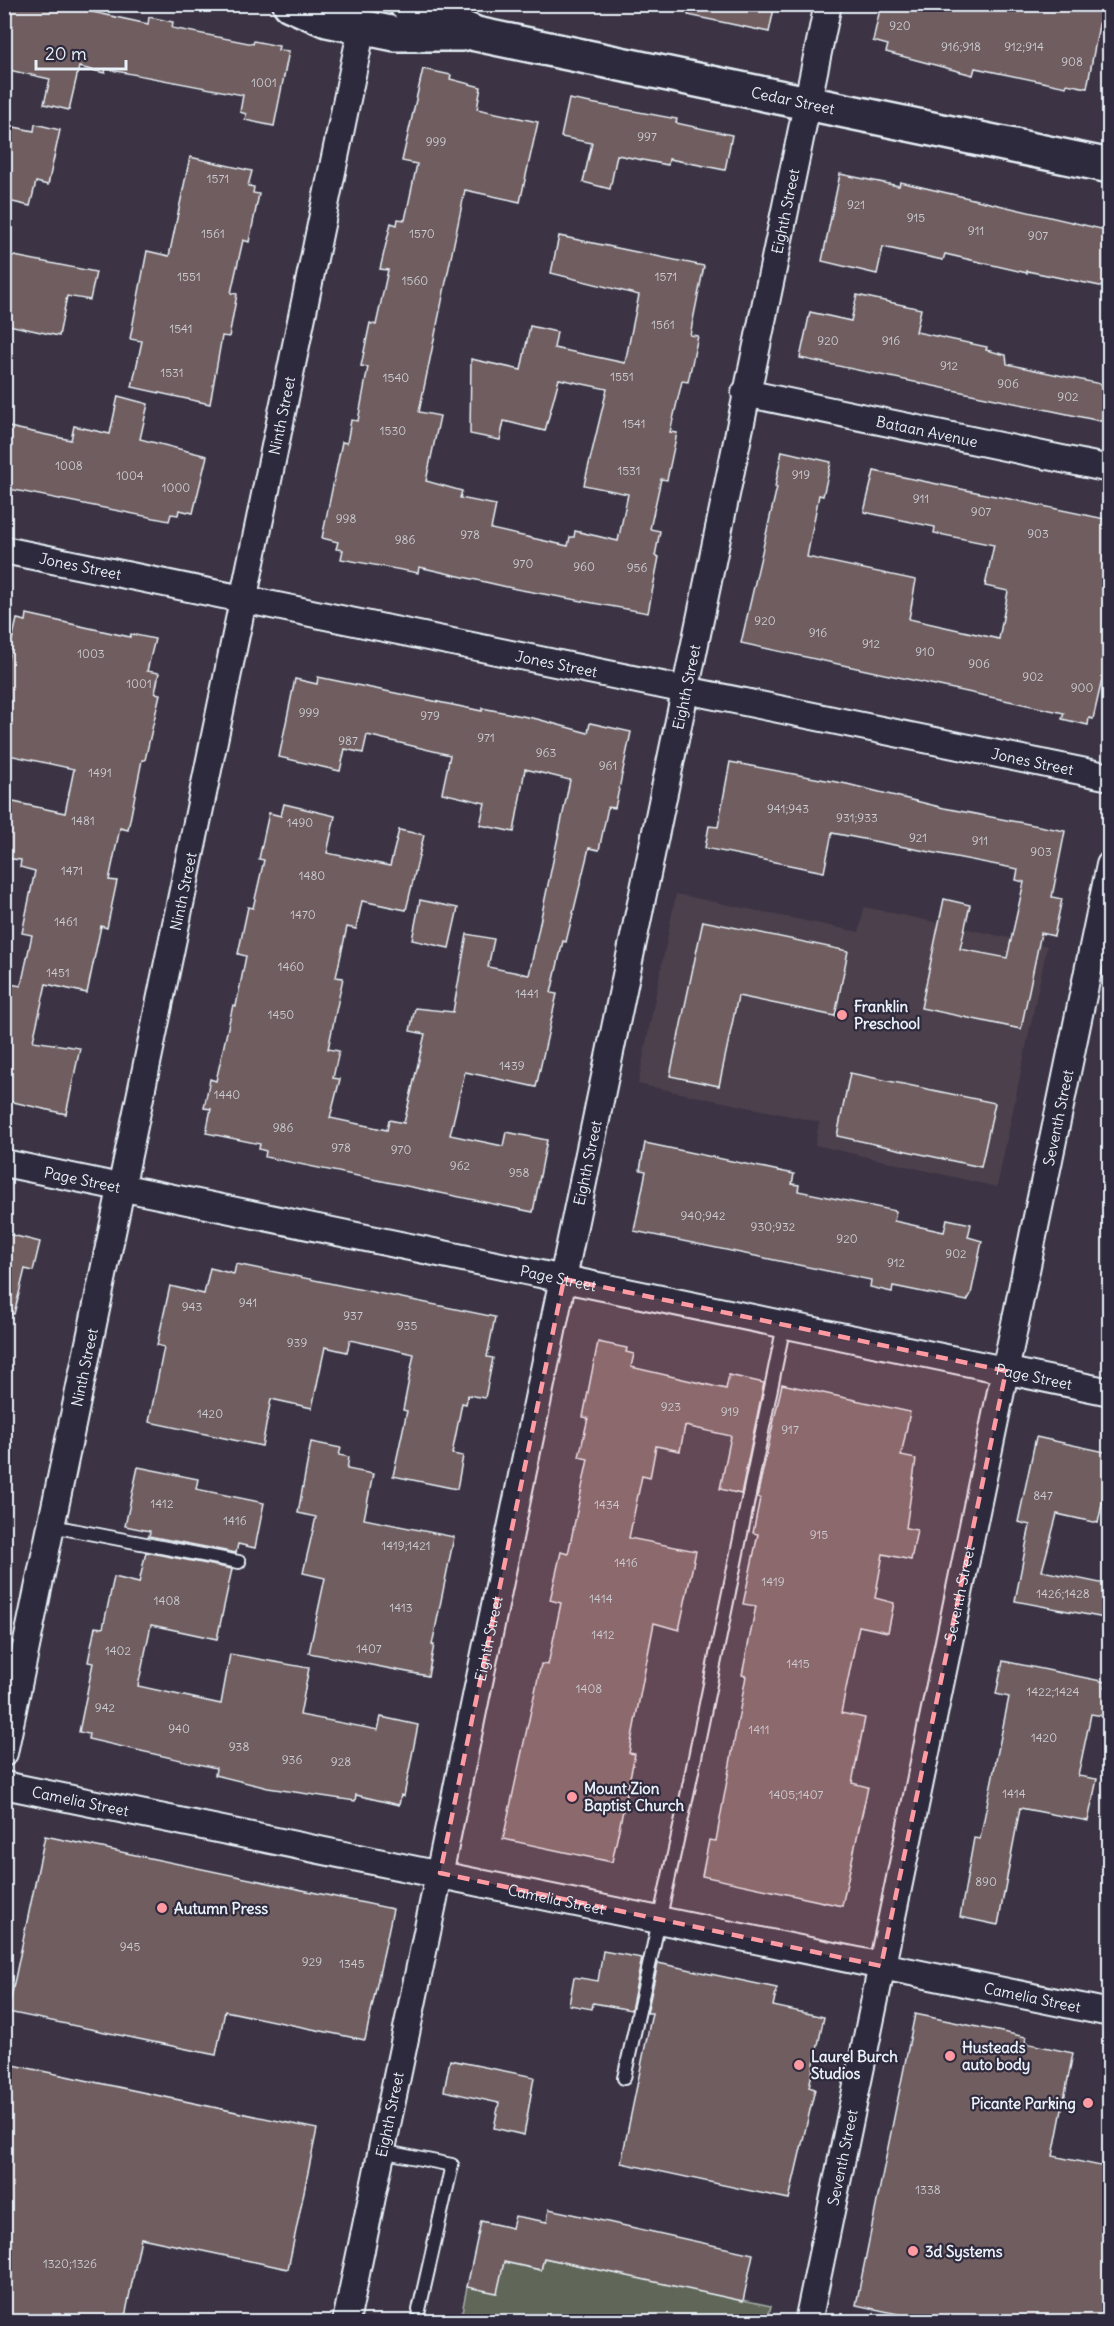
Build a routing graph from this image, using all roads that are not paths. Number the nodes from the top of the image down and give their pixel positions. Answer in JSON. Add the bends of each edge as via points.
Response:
{"nodes":[{"id":1,"x":290,"y":4,"type":"edge"},
{"id":2,"x":406,"y":4,"type":"edge"},
{"id":3,"x":828,"y":4,"type":"edge"},
{"id":4,"x":362,"y":27,"type":"junction"},
{"id":5,"x":476,"y":34,"type":"junction"},
{"id":6,"x":808,"y":103,"type":"junction"},
{"id":7,"x":1110,"y":166,"type":"edge"},
{"id":8,"x":745,"y":393,"type":"junction"},
{"id":9,"x":1110,"y":469,"type":"edge"},
{"id":10,"x":4,"y":550,"type":"edge"},
{"id":11,"x":243,"y":600,"type":"junction"},
{"id":12,"x":685,"y":690,"type":"junction"},
{"id":13,"x":1110,"y":777,"type":"edge"},
{"id":14,"x":1110,"y":865,"type":"edge"},
{"id":15,"x":4,"y":1163,"type":"edge"},
{"id":16,"x":121,"y":1188,"type":"junction"},
{"id":17,"x":564,"y":1280,"type":"junction"},
{"id":18,"x":784,"y":1325,"type":"junction"},
{"id":19,"x":1006,"y":1371,"type":"junction"},
{"id":20,"x":1110,"y":1392,"type":"edge"},
{"id":21,"x":52,"y":1526,"type":"junction"},
{"id":22,"x":240,"y":1562,"type":"dead end"},
{"id":23,"x":4,"y":1753,"type":"edge"},
{"id":24,"x":4,"y":1785,"type":"edge"},
{"id":25,"x":440,"y":1873,"type":"junction"},
{"id":26,"x":658,"y":1919,"type":"junction"},
{"id":27,"x":881,"y":1966,"type":"junction"},
{"id":28,"x":1110,"y":2013,"type":"edge"},
{"id":29,"x":624,"y":2078,"type":"dead end"},
{"id":30,"x":381,"y":2151,"type":"junction"},
{"id":31,"x":419,"y":2310,"type":"dead end"},
{"id":32,"x":346,"y":2322,"type":"edge"},
{"id":33,"x":808,"y":2322,"type":"edge"}],
"edges":[{"from":1,"to":4,"type":"street","name":"Cedar Street","via":[[327,20]]},
{"from":2,"to":5,"type":"street","name":"Cedar Street"},
{"from":3,"to":6,"type":"street","name":"Eighth Street"},
{"from":4,"to":5,"type":"street","name":"Cedar Street","via":[[396,34]]},
{"from":4,"to":11,"type":"street","name":"Ninth Street"},
{"from":5,"to":6,"type":"street","name":"Cedar Street"},
{"from":6,"to":7,"type":"street","name":"Cedar Street"},
{"from":6,"to":8,"type":"street","name":"Eighth Street"},
{"from":8,"to":9,"type":"street","name":"Bataan Avenue"},
{"from":8,"to":12,"type":"street","name":"Eighth Street"},
{"from":10,"to":11,"type":"street","name":"Jones Street"},
{"from":11,"to":12,"type":"street","name":"Jones Street"},
{"from":11,"to":16,"type":"street","name":"Ninth Street"},
{"from":12,"to":13,"type":"street","name":"Jones Street"},
{"from":12,"to":17,"type":"street","name":"Eighth Street"},
{"from":14,"to":19,"type":"street","name":"Seventh Street"},
{"from":15,"to":16,"type":"street","name":"Page Street"},
{"from":16,"to":17,"type":"street","name":"Page Street"},
{"from":16,"to":21,"type":"street","name":"Ninth Street"},
{"from":17,"to":18,"type":"street","name":"Page Street"},
{"from":17,"to":25,"type":"street","name":"Eighth Street"},
{"from":18,"to":19,"type":"street","name":"Page Street"},
{"from":18,"to":26,"type":"lane"},
{"from":19,"to":20,"type":"street","name":"Page Street"},
{"from":19,"to":27,"type":"street","name":"Seventh Street"},
{"from":21,"to":22,"type":"lane"},
{"from":21,"to":23,"type":"street","name":"Ninth Street"},
{"from":24,"to":25,"type":"street","name":"Camelia Street"},
{"from":25,"to":26,"type":"street","name":"Camelia Street"},
{"from":25,"to":30,"type":"street","name":"Eighth Street"},
{"from":26,"to":27,"type":"street","name":"Camelia Street"},
{"from":26,"to":29,"type":"lane"},
{"from":27,"to":28,"type":"street","name":"Camelia Street"},
{"from":27,"to":33,"type":"street","name":"Seventh Street"},
{"from":30,"to":31,"type":"lane","via":[[452,2165]]},
{"from":30,"to":32,"type":"street","name":"Eighth Street"}]}
